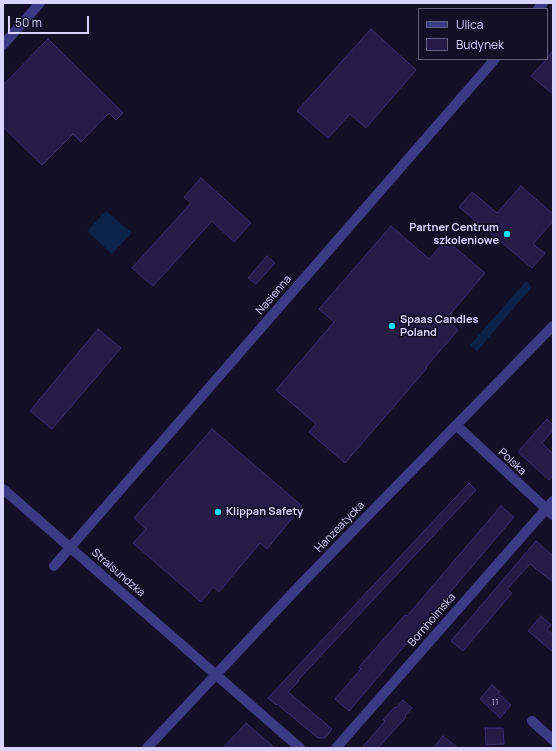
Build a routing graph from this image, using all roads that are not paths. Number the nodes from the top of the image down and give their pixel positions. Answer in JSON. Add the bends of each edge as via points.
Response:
{"nodes":[{"id":1,"x":40,"y":3,"type":"edge"},
{"id":2,"x":3,"y":45,"type":"edge"},
{"id":3,"x":494,"y":60,"type":"edge"},
{"id":4,"x":553,"y":326,"type":"edge"},
{"id":5,"x":456,"y":425,"type":"junction"},
{"id":6,"x":3,"y":489,"type":"edge"},
{"id":7,"x":553,"y":501,"type":"edge"},
{"id":8,"x":549,"y":512,"type":"edge"},
{"id":9,"x":70,"y":547,"type":"junction"},
{"id":10,"x":54,"y":566,"type":"dead end"},
{"id":11,"x":217,"y":674,"type":"junction"},
{"id":12,"x":532,"y":721,"type":"dead end"},
{"id":13,"x":553,"y":740,"type":"edge"},
{"id":14,"x":147,"y":748,"type":"edge"},
{"id":15,"x":300,"y":748,"type":"edge"},
{"id":16,"x":336,"y":748,"type":"edge"}],
"edges":[{"from":1,"to":2,"type":"street"},
{"from":3,"to":9,"type":"street","name":"Nasienna"},
{"from":4,"to":5,"type":"street","name":"Hanzeatycka"},
{"from":5,"to":8,"type":"street","name":"Polska"},
{"from":5,"to":11,"type":"street","name":"Hanzeatycka"},
{"from":6,"to":9,"type":"street","name":"Stralsundzka"},
{"from":7,"to":8,"type":"street","name":"Bornholmska"},
{"from":8,"to":16,"type":"street","name":"Bornholmska"},
{"from":9,"to":10,"type":"street","name":"Nasienna"},
{"from":9,"to":11,"type":"street","name":"Stralsundzka"},
{"from":11,"to":14,"type":"street","name":"Hanzeatycka"},
{"from":11,"to":15,"type":"street","name":"Stralsundzka"},
{"from":12,"to":13,"type":"street"}]}
